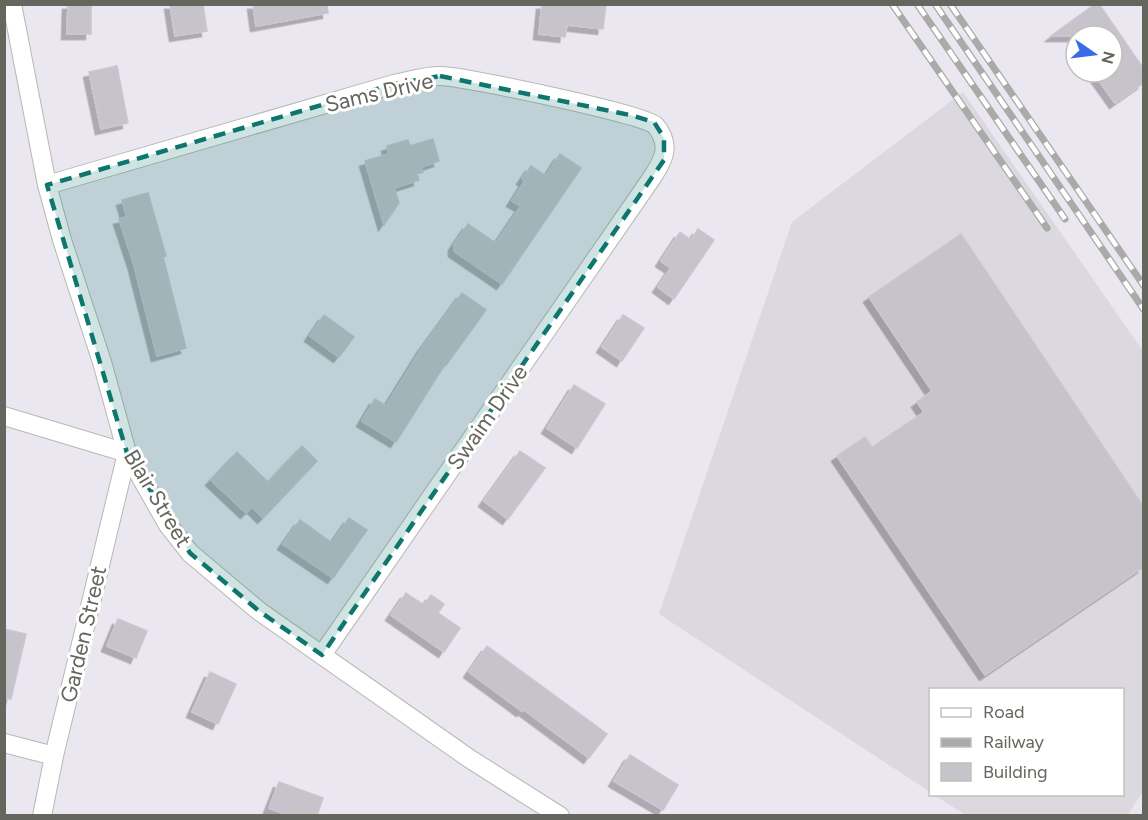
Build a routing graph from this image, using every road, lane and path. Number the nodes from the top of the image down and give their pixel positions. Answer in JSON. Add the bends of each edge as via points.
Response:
{"nodes":[{"id":1,"x":12,"y":4,"type":"edge"},
{"id":2,"x":651,"y":179,"type":"joint"},
{"id":3,"x":47,"y":185,"type":"junction"},
{"id":4,"x":4,"y":416,"type":"edge"},
{"id":5,"x":128,"y":453,"type":"junction"},
{"id":6,"x":322,"y":655,"type":"junction"},
{"id":7,"x":4,"y":743,"type":"edge"},
{"id":8,"x":54,"y":756,"type":"junction"},
{"id":9,"x":42,"y":816,"type":"edge"},
{"id":10,"x":560,"y":816,"type":"edge"}],
"edges":[{"from":1,"to":3,"type":"street","name":"Blair Street"},
{"from":2,"to":3,"type":"street","name":"Sams Drive","via":[[664,160],[664,138],[654,122],[504,86],[440,76],[394,84]]},
{"from":2,"to":6,"type":"street","name":"Swaim Drive"},
{"from":3,"to":5,"type":"street","name":"Blair Street"},
{"from":4,"to":5,"type":"street"},
{"from":5,"to":6,"type":"street","name":"Blair Street","via":[[168,525],[190,553],[259,611]]},
{"from":5,"to":8,"type":"street","name":"Garden Street"},
{"from":6,"to":10,"type":"street","name":"Blair Street","via":[[470,759]]},
{"from":7,"to":8,"type":"street"},
{"from":8,"to":9,"type":"street","name":"Garden Street"}]}
